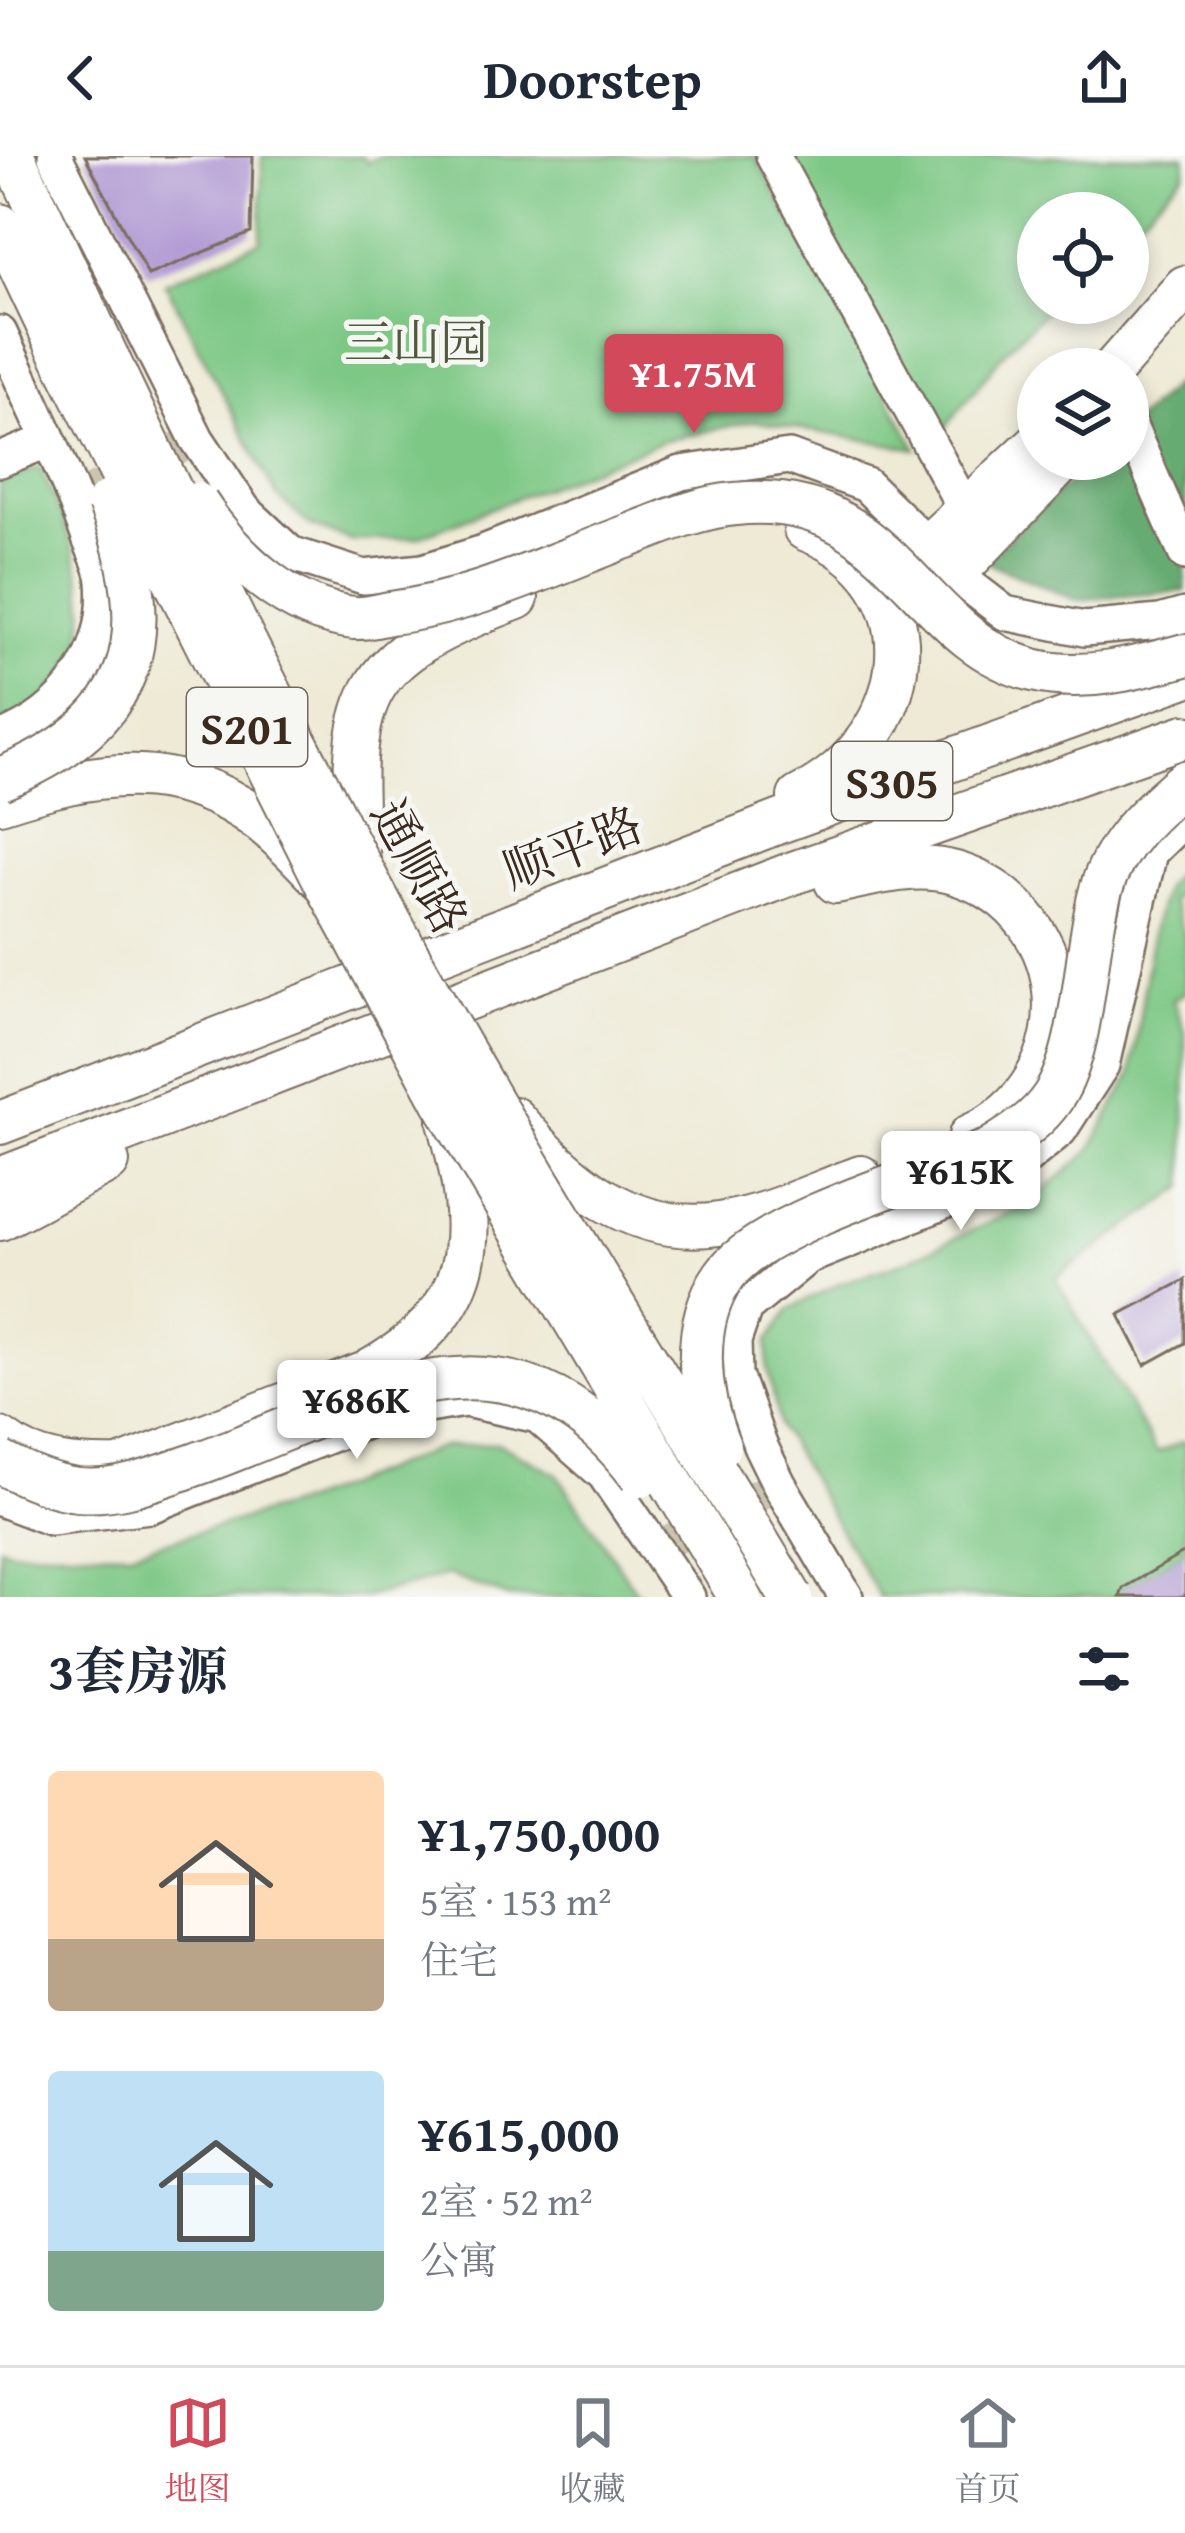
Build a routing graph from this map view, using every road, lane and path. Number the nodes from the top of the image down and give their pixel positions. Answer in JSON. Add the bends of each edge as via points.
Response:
{"nodes":[{"id":1,"x":13,"y":156,"type":"edge"},
{"id":2,"x":55,"y":156,"type":"edge"},
{"id":3,"x":773,"y":156,"type":"edge"},
{"id":4,"x":0,"y":225,"type":"edge"},
{"id":5,"x":1185,"y":287,"type":"edge"},
{"id":6,"x":1185,"y":330,"type":"edge"},
{"id":7,"x":0,"y":333,"type":"edge"},
{"id":8,"x":77,"y":340,"type":"junction"},
{"id":9,"x":1131,"y":348,"type":"edge"},
{"id":10,"x":1149,"y":370,"type":"edge"},
{"id":11,"x":49,"y":440,"type":"junction"},
{"id":12,"x":0,"y":460,"type":"edge"},
{"id":13,"x":1017,"y":464,"type":"edge"},
{"id":14,"x":1149,"y":471,"type":"edge"},
{"id":15,"x":1039,"y":480,"type":"edge"},
{"id":16,"x":967,"y":513,"type":"junction"},
{"id":17,"x":1185,"y":554,"type":"edge"},
{"id":18,"x":943,"y":558,"type":"junction"},
{"id":19,"x":1185,"y":615,"type":"edge"},
{"id":20,"x":1185,"y":655,"type":"edge"},
{"id":21,"x":1185,"y":676,"type":"edge"},
{"id":22,"x":1185,"y":736,"type":"edge"},
{"id":23,"x":0,"y":739,"type":"edge"},
{"id":24,"x":0,"y":779,"type":"edge"},
{"id":25,"x":1185,"y":782,"type":"edge"},
{"id":26,"x":0,"y":802,"type":"edge"},
{"id":27,"x":1185,"y":818,"type":"edge"},
{"id":28,"x":648,"y":872,"type":"junction"},
{"id":29,"x":342,"y":873,"type":"junction"},
{"id":30,"x":637,"y":932,"type":"junction"},
{"id":31,"x":227,"y":1036,"type":"junction"},
{"id":32,"x":290,"y":1067,"type":"junction"},
{"id":33,"x":482,"y":1082,"type":"junction"},
{"id":34,"x":444,"y":1102,"type":"junction"},
{"id":35,"x":0,"y":1108,"type":"edge"},
{"id":36,"x":0,"y":1123,"type":"edge"},
{"id":37,"x":0,"y":1179,"type":"edge"},
{"id":38,"x":0,"y":1220,"type":"edge"},
{"id":39,"x":0,"y":1439,"type":"edge"},
{"id":40,"x":0,"y":1462,"type":"edge"},
{"id":41,"x":0,"y":1499,"type":"edge"},
{"id":42,"x":688,"y":1597,"type":"edge"},
{"id":43,"x":730,"y":1597,"type":"edge"},
{"id":44,"x":740,"y":1597,"type":"edge"},
{"id":45,"x":793,"y":1597,"type":"edge"},
{"id":46,"x":846,"y":1597,"type":"edge"}],
"edges":[{"from":1,"to":8,"type":"main road","name":"通顺路","number":"S201"},
{"from":2,"to":18,"type":"street","via":[[197,439],[244,510],[290,553],[364,577],[423,571],[681,472],[789,458],[866,485]]},
{"from":3,"to":16,"type":"street"},
{"from":4,"to":8,"type":"main road","name":"通顺路","number":"S201"},
{"from":5,"to":9,"type":"main road"},
{"from":6,"to":10,"type":"main road"},
{"from":7,"to":11,"type":"street"},
{"from":8,"to":20,"type":"main road","bridge":true,"via":[[147,402],[198,506],[263,579],[355,618],[438,607],[675,518],[770,502],[820,511],[863,536],[948,619],[998,657],[1035,671],[1087,675]]},
{"from":8,"to":24,"type":"main road","bridge":true,"via":[[80,431],[124,542],[136,590],[136,641],[128,673],[79,736]]},
{"from":8,"to":29,"type":"main road","name":"通顺路","number":"S201","bridge":true,"via":[[163,477]]},
{"from":11,"to":12,"type":"street"},
{"from":11,"to":23,"type":"street","via":[[104,580],[98,651],[60,702]]},
{"from":13,"to":16,"type":"main road"},
{"from":14,"to":17,"type":"street"},
{"from":15,"to":18,"type":"main road"},
{"from":16,"to":18,"type":"main road"},
{"from":18,"to":19,"type":"street","via":[[1005,613],[1084,629]]},
{"from":21,"to":28,"type":"main road","name":"顺平路","number":"S305"},
{"from":22,"to":30,"type":"main road","number":"S305"},
{"from":25,"to":45,"type":"main road","bridge":true,"via":[[1122,844],[1101,888],[1054,1096],[990,1150],[777,1232],[724,1276],[701,1336],[703,1391],[727,1466]]},
{"from":26,"to":29,"type":"main road","via":[[63,782],[163,776],[214,791]]},
{"from":27,"to":46,"type":"street","via":[[1150,852],[1102,1065],[1060,1130],[999,1180],[806,1258],[745,1308],[734,1341],[741,1393],[779,1484]]},
{"from":28,"to":29,"type":"main road","via":[[819,787],[856,758],[884,715],[898,668],[895,626],[874,578],[836,540],[786,522],[737,521],[688,533],[411,645],[375,681],[358,725]]},
{"from":28,"to":31,"type":"main road","name":"顺平路","number":"S305","bridge":true},
{"from":29,"to":33,"type":"main road","name":"通顺路","number":"S201","bridge":true},
{"from":29,"to":34,"type":"main road","name":"通顺路","number":"S201","bridge":true},
{"from":30,"to":32,"type":"main road","number":"S305","bridge":true},
{"from":30,"to":33,"type":"main road","bridge":true,"via":[[898,869],[954,873],[999,894],[1034,930],[1052,967],[1058,1007],[1051,1041],[1014,1109],[986,1129],[718,1225],[653,1220],[579,1186]]},
{"from":31,"to":35,"type":"main road"},
{"from":31,"to":36,"type":"main road","name":"顺平路","number":"S305"},
{"from":32,"to":37,"type":"main road","number":"S305"},
{"from":32,"to":38,"type":"main road"},
{"from":33,"to":45,"type":"main road","name":"通顺路","number":"S201","bridge":true},
{"from":34,"to":39,"type":"main road","bridge":true,"via":[[466,1184],[466,1246],[455,1292],[397,1356],[119,1468],[51,1463]]},
{"from":34,"to":44,"type":"main road","name":"通顺路","number":"S201","bridge":true},
{"from":40,"to":43,"type":"main road","bridge":true,"via":[[75,1490],[110,1490],[409,1383],[469,1375],[518,1384],[610,1435]]},
{"from":41,"to":42,"type":"street","via":[[50,1519],[150,1506],[390,1412],[465,1400],[538,1416],[604,1474]]}]}
